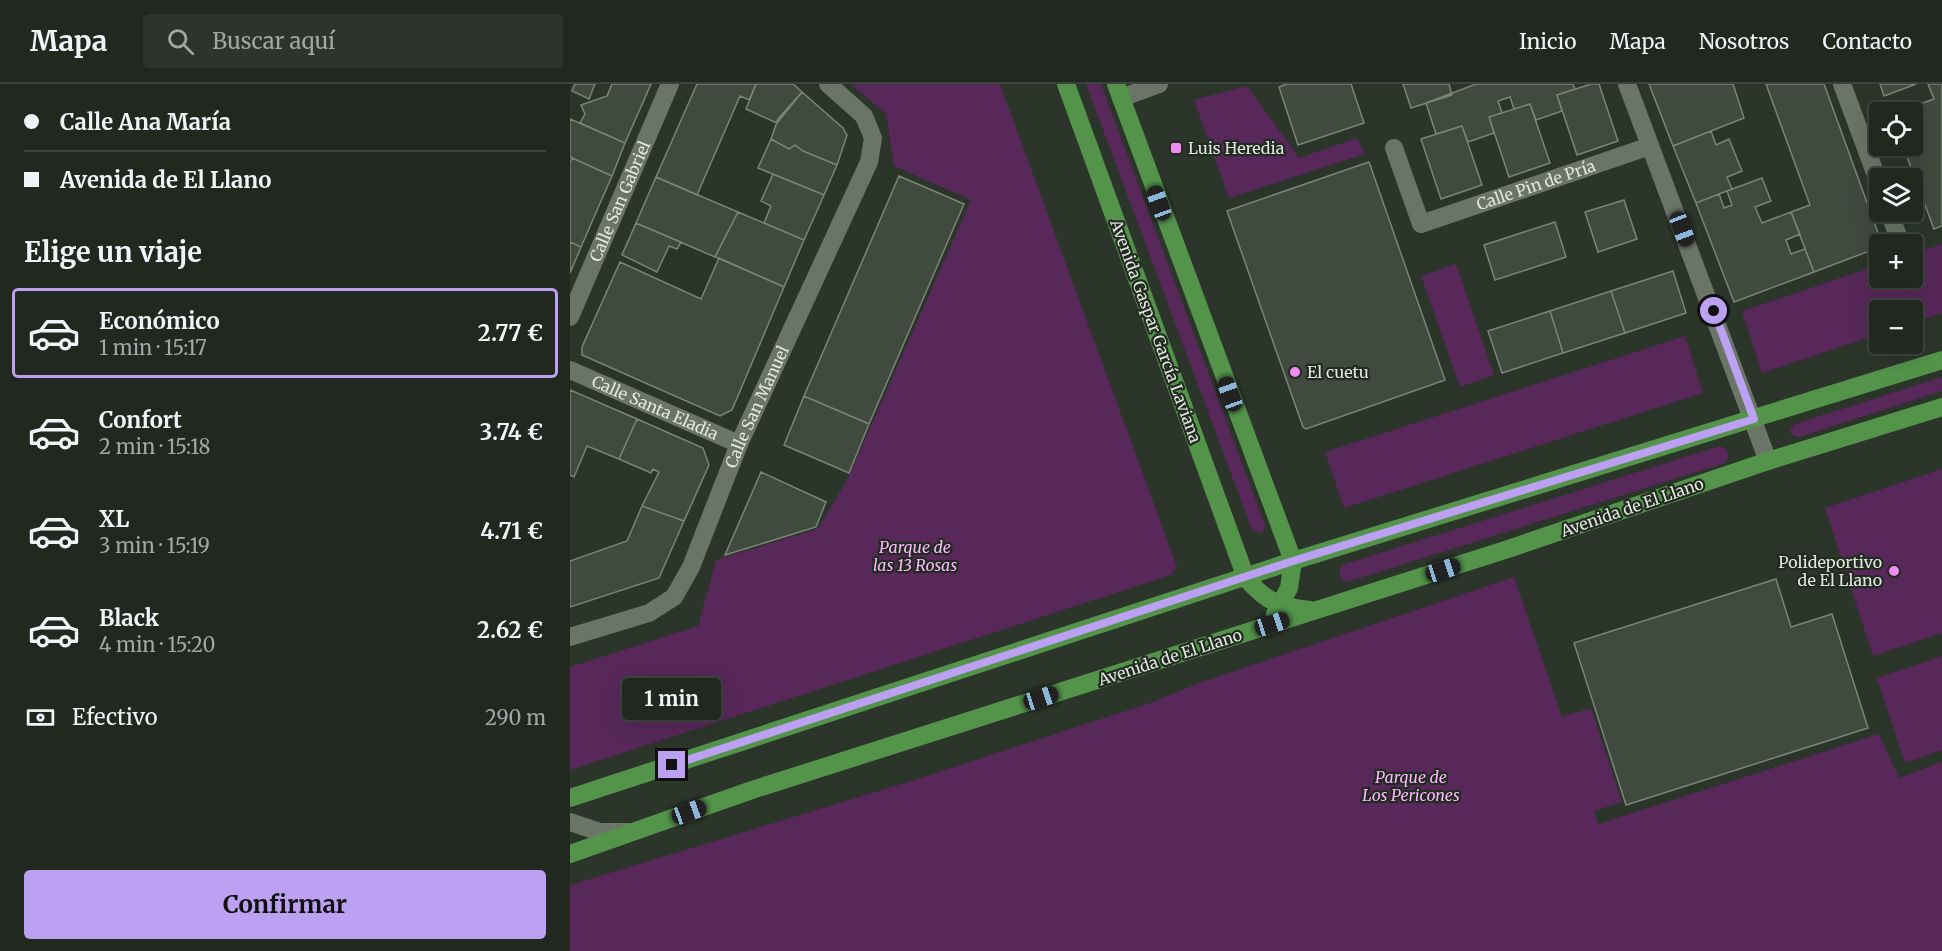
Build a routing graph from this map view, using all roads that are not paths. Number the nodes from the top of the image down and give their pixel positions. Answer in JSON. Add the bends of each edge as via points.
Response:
{"nodes":[{"id":1,"x":670,"y":84,"type":"edge"},
{"id":2,"x":828,"y":84,"type":"edge"},
{"id":3,"x":1066,"y":84,"type":"edge"},
{"id":4,"x":1159,"y":84,"type":"edge"},
{"id":5,"x":1627,"y":84,"type":"edge"},
{"id":6,"x":1842,"y":84,"type":"edge"},
{"id":7,"x":1118,"y":91,"type":"edge"},
{"id":8,"x":1650,"y":146,"type":"junction"},
{"id":9,"x":1394,"y":147,"type":"dead end"},
{"id":10,"x":1873,"y":168,"type":"edge"},
{"id":11,"x":570,"y":317,"type":"edge"},
{"id":12,"x":1942,"y":360,"type":"edge"},
{"id":13,"x":570,"y":370,"type":"edge"},
{"id":14,"x":1942,"y":407,"type":"edge"},
{"id":15,"x":1754,"y":419,"type":"junction"},
{"id":16,"x":739,"y":444,"type":"junction"},
{"id":17,"x":1768,"y":461,"type":"junction"},
{"id":18,"x":1293,"y":561,"type":"junction"},
{"id":19,"x":1246,"y":578,"type":"junction"},
{"id":20,"x":1281,"y":605,"type":"junction"},
{"id":21,"x":1315,"y":610,"type":"junction"},
{"id":22,"x":1251,"y":631,"type":"junction"},
{"id":23,"x":570,"y":637,"type":"edge"},
{"id":24,"x":570,"y":798,"type":"edge"},
{"id":25,"x":570,"y":822,"type":"edge"},
{"id":26,"x":634,"y":831,"type":"junction"},
{"id":27,"x":570,"y":854,"type":"edge"}],
"edges":[{"from":1,"to":11,"type":"street","name":"Calle San Gabriel"},
{"from":2,"to":16,"type":"street","name":"Calle San Manuel","via":[[864,116],[873,138],[869,162]]},
{"from":3,"to":19,"type":"main road","name":"Avenida Gaspar García Laviana"},
{"from":4,"to":7,"type":"street"},
{"from":5,"to":8,"type":"street"},
{"from":6,"to":10,"type":"street"},
{"from":7,"to":18,"type":"main road"},
{"from":8,"to":9,"type":"street","name":"Calle Pin de Pría","via":[[1421,224]]},
{"from":8,"to":15,"type":"street"},
{"from":12,"to":15,"type":"main road"},
{"from":13,"to":16,"type":"street","name":"Calle Santa Eladia"},
{"from":14,"to":17,"type":"main road","name":"Avenida de El Llano"},
{"from":15,"to":17,"type":"street"},
{"from":15,"to":18,"type":"main road"},
{"from":16,"to":23,"type":"street","name":"Calle San Manuel","via":[[691,567],[674,597],[649,613]]},
{"from":17,"to":21,"type":"main road","name":"Avenida de El Llano"},
{"from":18,"to":19,"type":"main road"},
{"from":18,"to":20,"type":"main road","via":[[1289,588]]},
{"from":19,"to":20,"type":"main road","via":[[1261,597]]},
{"from":19,"to":24,"type":"main road"},
{"from":20,"to":21,"type":"main road"},
{"from":20,"to":22,"type":"main road","via":[[1278,612]]},
{"from":21,"to":22,"type":"main road","name":"Avenida de El Llano"},
{"from":22,"to":26,"type":"main road","name":"Avenida de El Llano"},
{"from":25,"to":26,"type":"street","via":[[600,832]]},
{"from":26,"to":27,"type":"main road","name":"Avenida de El Llano"}]}
